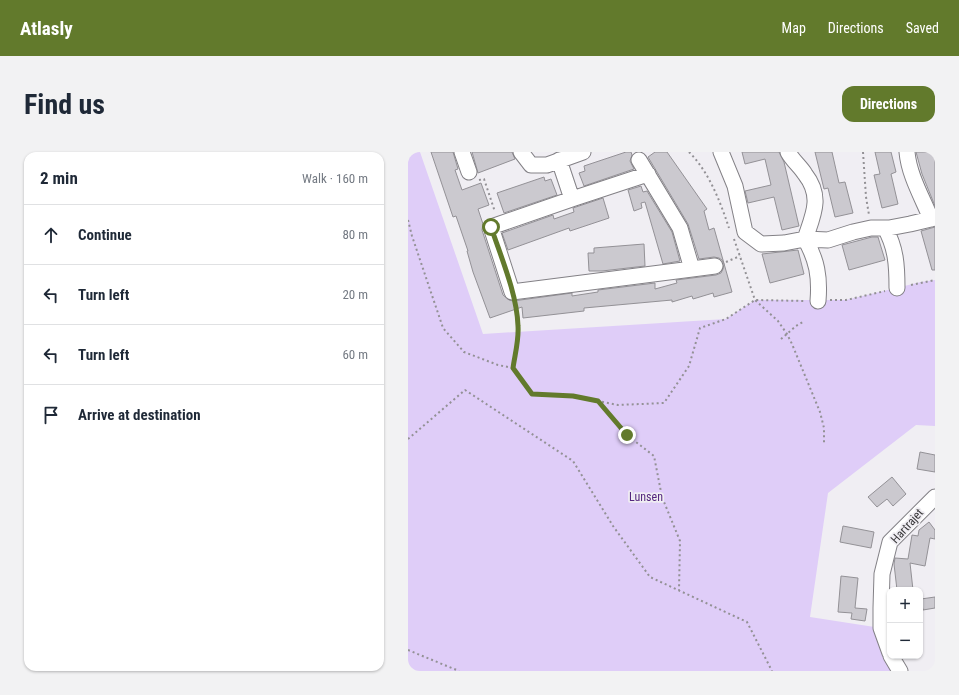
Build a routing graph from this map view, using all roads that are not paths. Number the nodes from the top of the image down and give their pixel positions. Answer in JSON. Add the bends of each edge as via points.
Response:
{"nodes":[{"id":1,"x":462,"y":152,"type":"edge"},
{"id":2,"x":520,"y":152,"type":"edge"},
{"id":3,"x":583,"y":152,"type":"edge"},
{"id":4,"x":721,"y":152,"type":"edge"},
{"id":5,"x":788,"y":152,"type":"edge"},
{"id":6,"x":907,"y":152,"type":"edge"},
{"id":7,"x":559,"y":160,"type":"junction"},
{"id":8,"x":639,"y":160,"type":"dead end"},
{"id":9,"x":469,"y":172,"type":"road end"},
{"id":10,"x":648,"y":174,"type":"junction"},
{"id":11,"x":572,"y":199,"type":"junction"},
{"id":12,"x":933,"y":218,"type":"edge"},
{"id":13,"x":878,"y":228,"type":"junction"},
{"id":14,"x":805,"y":239,"type":"junction"},
{"id":15,"x":715,"y":266,"type":"dead end"},
{"id":16,"x":692,"y":269,"type":"junction"},
{"id":17,"x":897,"y":288,"type":"road end"},
{"id":18,"x":818,"y":300,"type":"road end"},
{"id":19,"x":935,"y":496,"type":"edge"},
{"id":20,"x":887,"y":645,"type":"edge"},
{"id":21,"x":893,"y":659,"type":"edge"},
{"id":22,"x":900,"y":671,"type":"edge"}],
"edges":[{"from":1,"to":9,"type":"street"},
{"from":2,"to":7,"type":"street","via":[[530,165],[546,165]]},
{"from":3,"to":7,"type":"street"},
{"from":4,"to":14,"type":"street","via":[[735,186],[745,232],[762,244]]},
{"from":5,"to":14,"type":"street","via":[[814,188],[816,202]]},
{"from":6,"to":12,"type":"street","via":[[915,183]]},
{"from":7,"to":11,"type":"street"},
{"from":8,"to":10,"type":"street"},
{"from":10,"to":11,"type":"street"},
{"from":10,"to":16,"type":"street","via":[[680,228]]},
{"from":11,"to":16,"type":"street","via":[[491,227],[512,292]]},
{"from":12,"to":13,"type":"street"},
{"from":13,"to":14,"type":"street","via":[[828,240]]},
{"from":13,"to":17,"type":"street","via":[[889,236],[896,254]]},
{"from":14,"to":18,"type":"street","via":[[819,275]]},
{"from":15,"to":16,"type":"street"},
{"from":19,"to":20,"type":"street","name":"Hartrajet","via":[[890,542],[882,574],[881,608],[881,628]]},
{"from":21,"to":22,"type":"street"}]}
